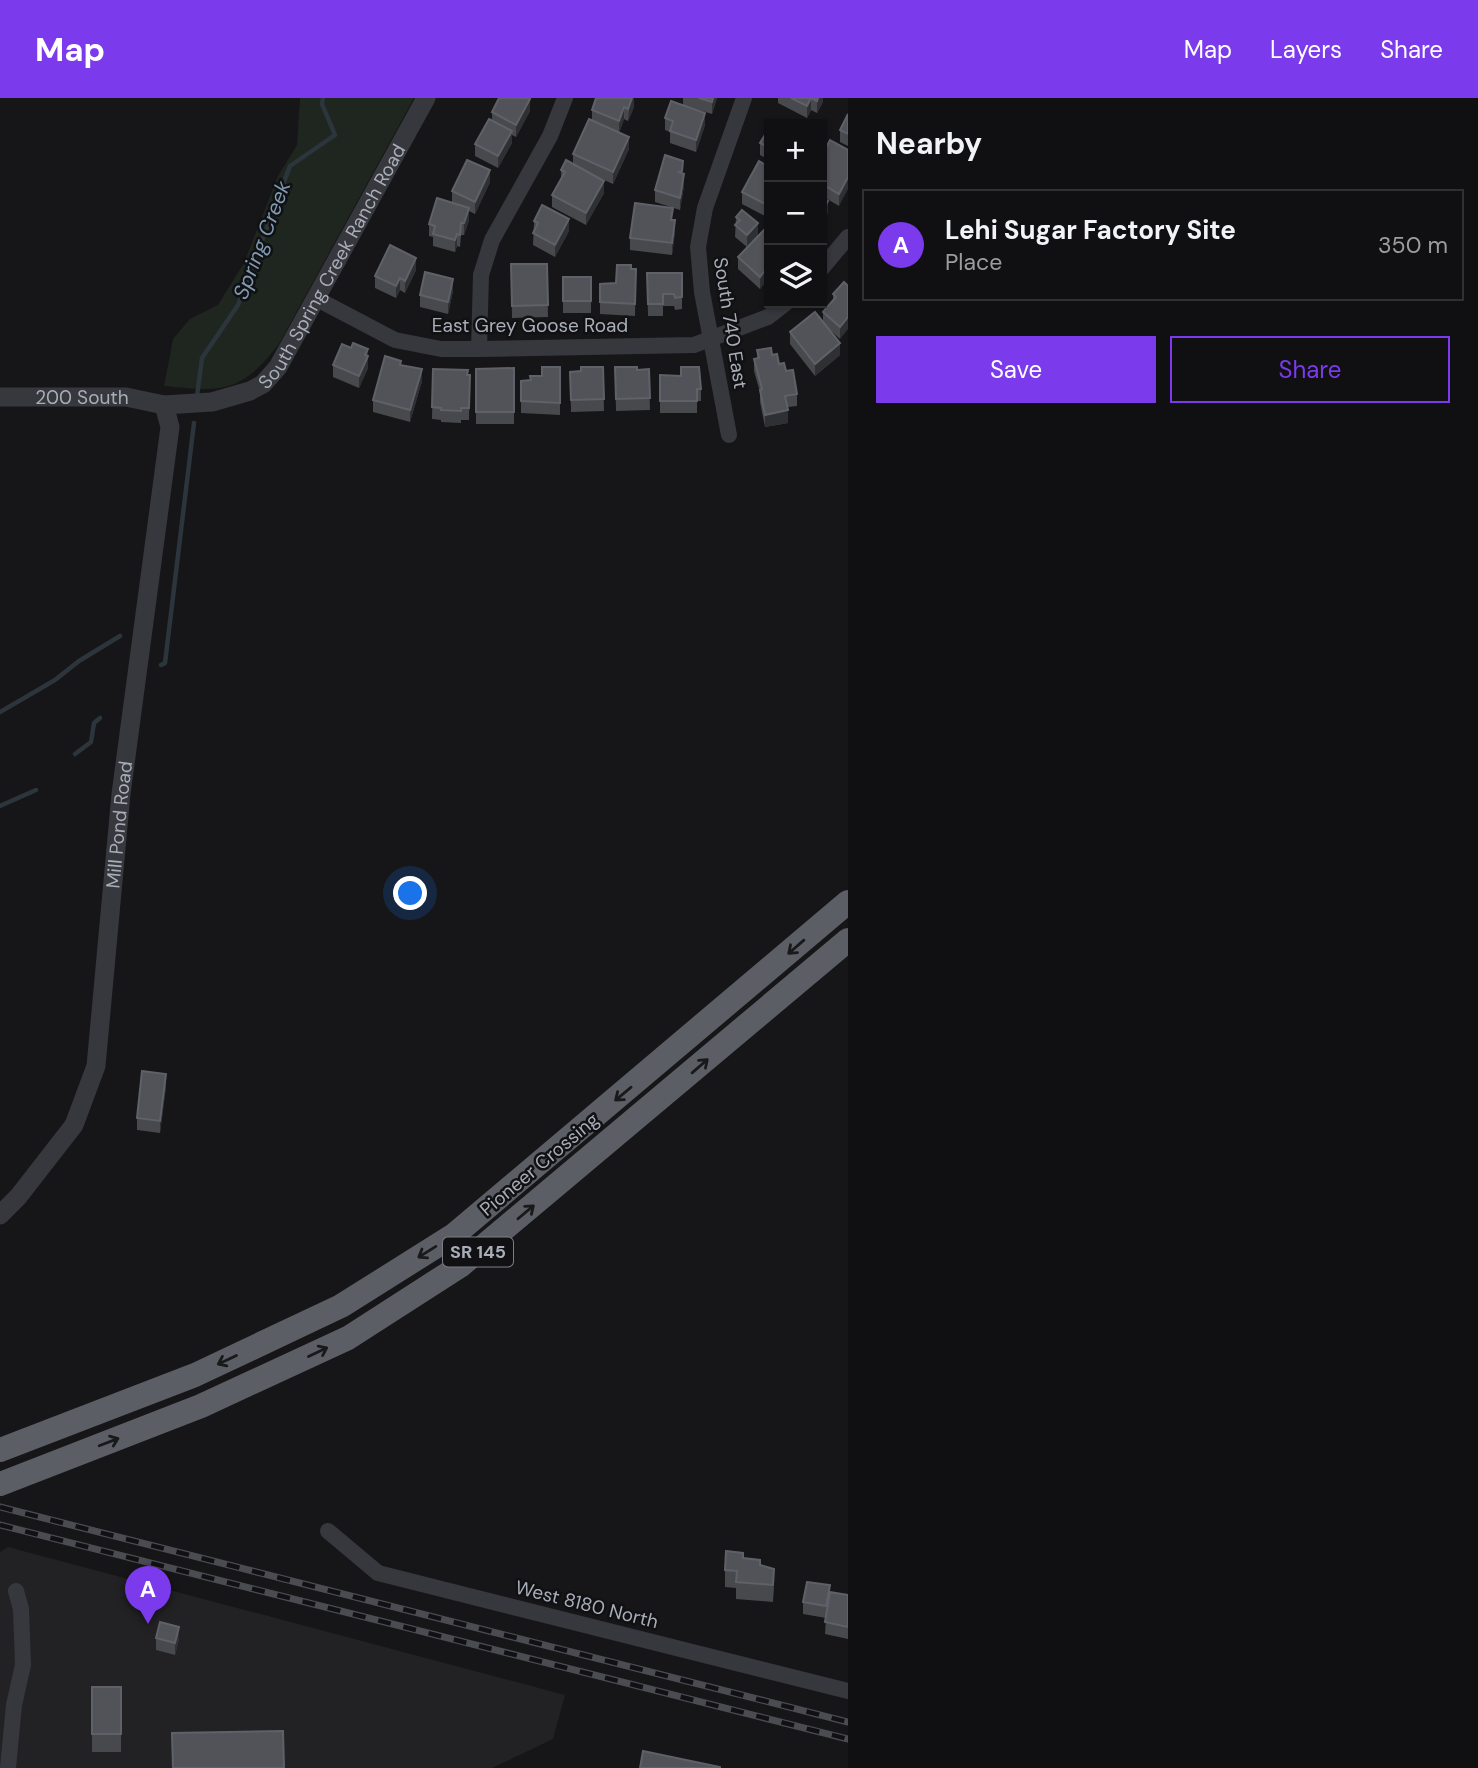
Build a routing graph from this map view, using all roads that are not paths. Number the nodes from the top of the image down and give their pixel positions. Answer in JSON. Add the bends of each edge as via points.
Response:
{"nodes":[{"id":1,"x":426,"y":98,"type":"edge"},
{"id":2,"x":565,"y":98,"type":"edge"},
{"id":3,"x":744,"y":98,"type":"edge"},
{"id":4,"x":848,"y":237,"type":"edge"},
{"id":5,"x":827,"y":262,"type":"edge"},
{"id":6,"x":317,"y":299,"type":"junction"},
{"id":7,"x":780,"y":308,"type":"edge"},
{"id":8,"x":711,"y":339,"type":"junction"},
{"id":9,"x":479,"y":349,"type":"junction"},
{"id":10,"x":0,"y":397,"type":"edge"},
{"id":11,"x":164,"y":405,"type":"junction"},
{"id":12,"x":729,"y":435,"type":"dead end"},
{"id":13,"x":848,"y":902,"type":"edge"},
{"id":14,"x":848,"y":940,"type":"edge"},
{"id":15,"x":0,"y":1215,"type":"edge"},
{"id":16,"x":0,"y":1450,"type":"edge"},
{"id":17,"x":0,"y":1484,"type":"edge"},
{"id":18,"x":328,"y":1531,"type":"dead end"},
{"id":19,"x":16,"y":1591,"type":"dead end"},
{"id":20,"x":848,"y":1691,"type":"edge"},
{"id":21,"x":8,"y":1768,"type":"edge"}],
"edges":[{"from":1,"to":6,"type":"street","name":"South Spring Creek Ranch Road"},
{"from":2,"to":9,"type":"street","via":[[550,136],[492,240],[481,275]]},
{"from":3,"to":8,"type":"street","name":"South 740 East","via":[[705,208],[698,247]]},
{"from":4,"to":5,"type":"street"},
{"from":6,"to":9,"type":"street","name":"East Grey Goose Road","via":[[395,340],[441,349]]},
{"from":6,"to":11,"type":"street","name":"South Spring Creek Ranch Road","via":[[278,367],[262,384],[212,402]]},
{"from":7,"to":8,"type":"street","name":"East Grey Goose Road"},
{"from":8,"to":9,"type":"street","name":"East Grey Goose Road","via":[[694,345]]},
{"from":8,"to":12,"type":"street","name":"South 740 East"},
{"from":10,"to":11,"type":"street","name":"200 South","via":[[126,397]]},
{"from":11,"to":15,"type":"street","name":"Mill Pond Road","via":[[170,427],[121,794],[96,1066],[74,1125]]},
{"from":13,"to":16,"type":"highway","name":"Pioneer Crossing","number":"SR 145","one_way":true,"via":[[454,1235],[341,1306],[195,1375]]},
{"from":17,"to":14,"type":"highway","name":"Pioneer Crossing","number":"SR 145","one_way":true,"via":[[201,1406],[348,1338],[460,1266]]},
{"from":18,"to":20,"type":"street","name":"West 8180 North","via":[[378,1573]]},
{"from":19,"to":21,"type":"street","via":[[23,1665]]}]}
